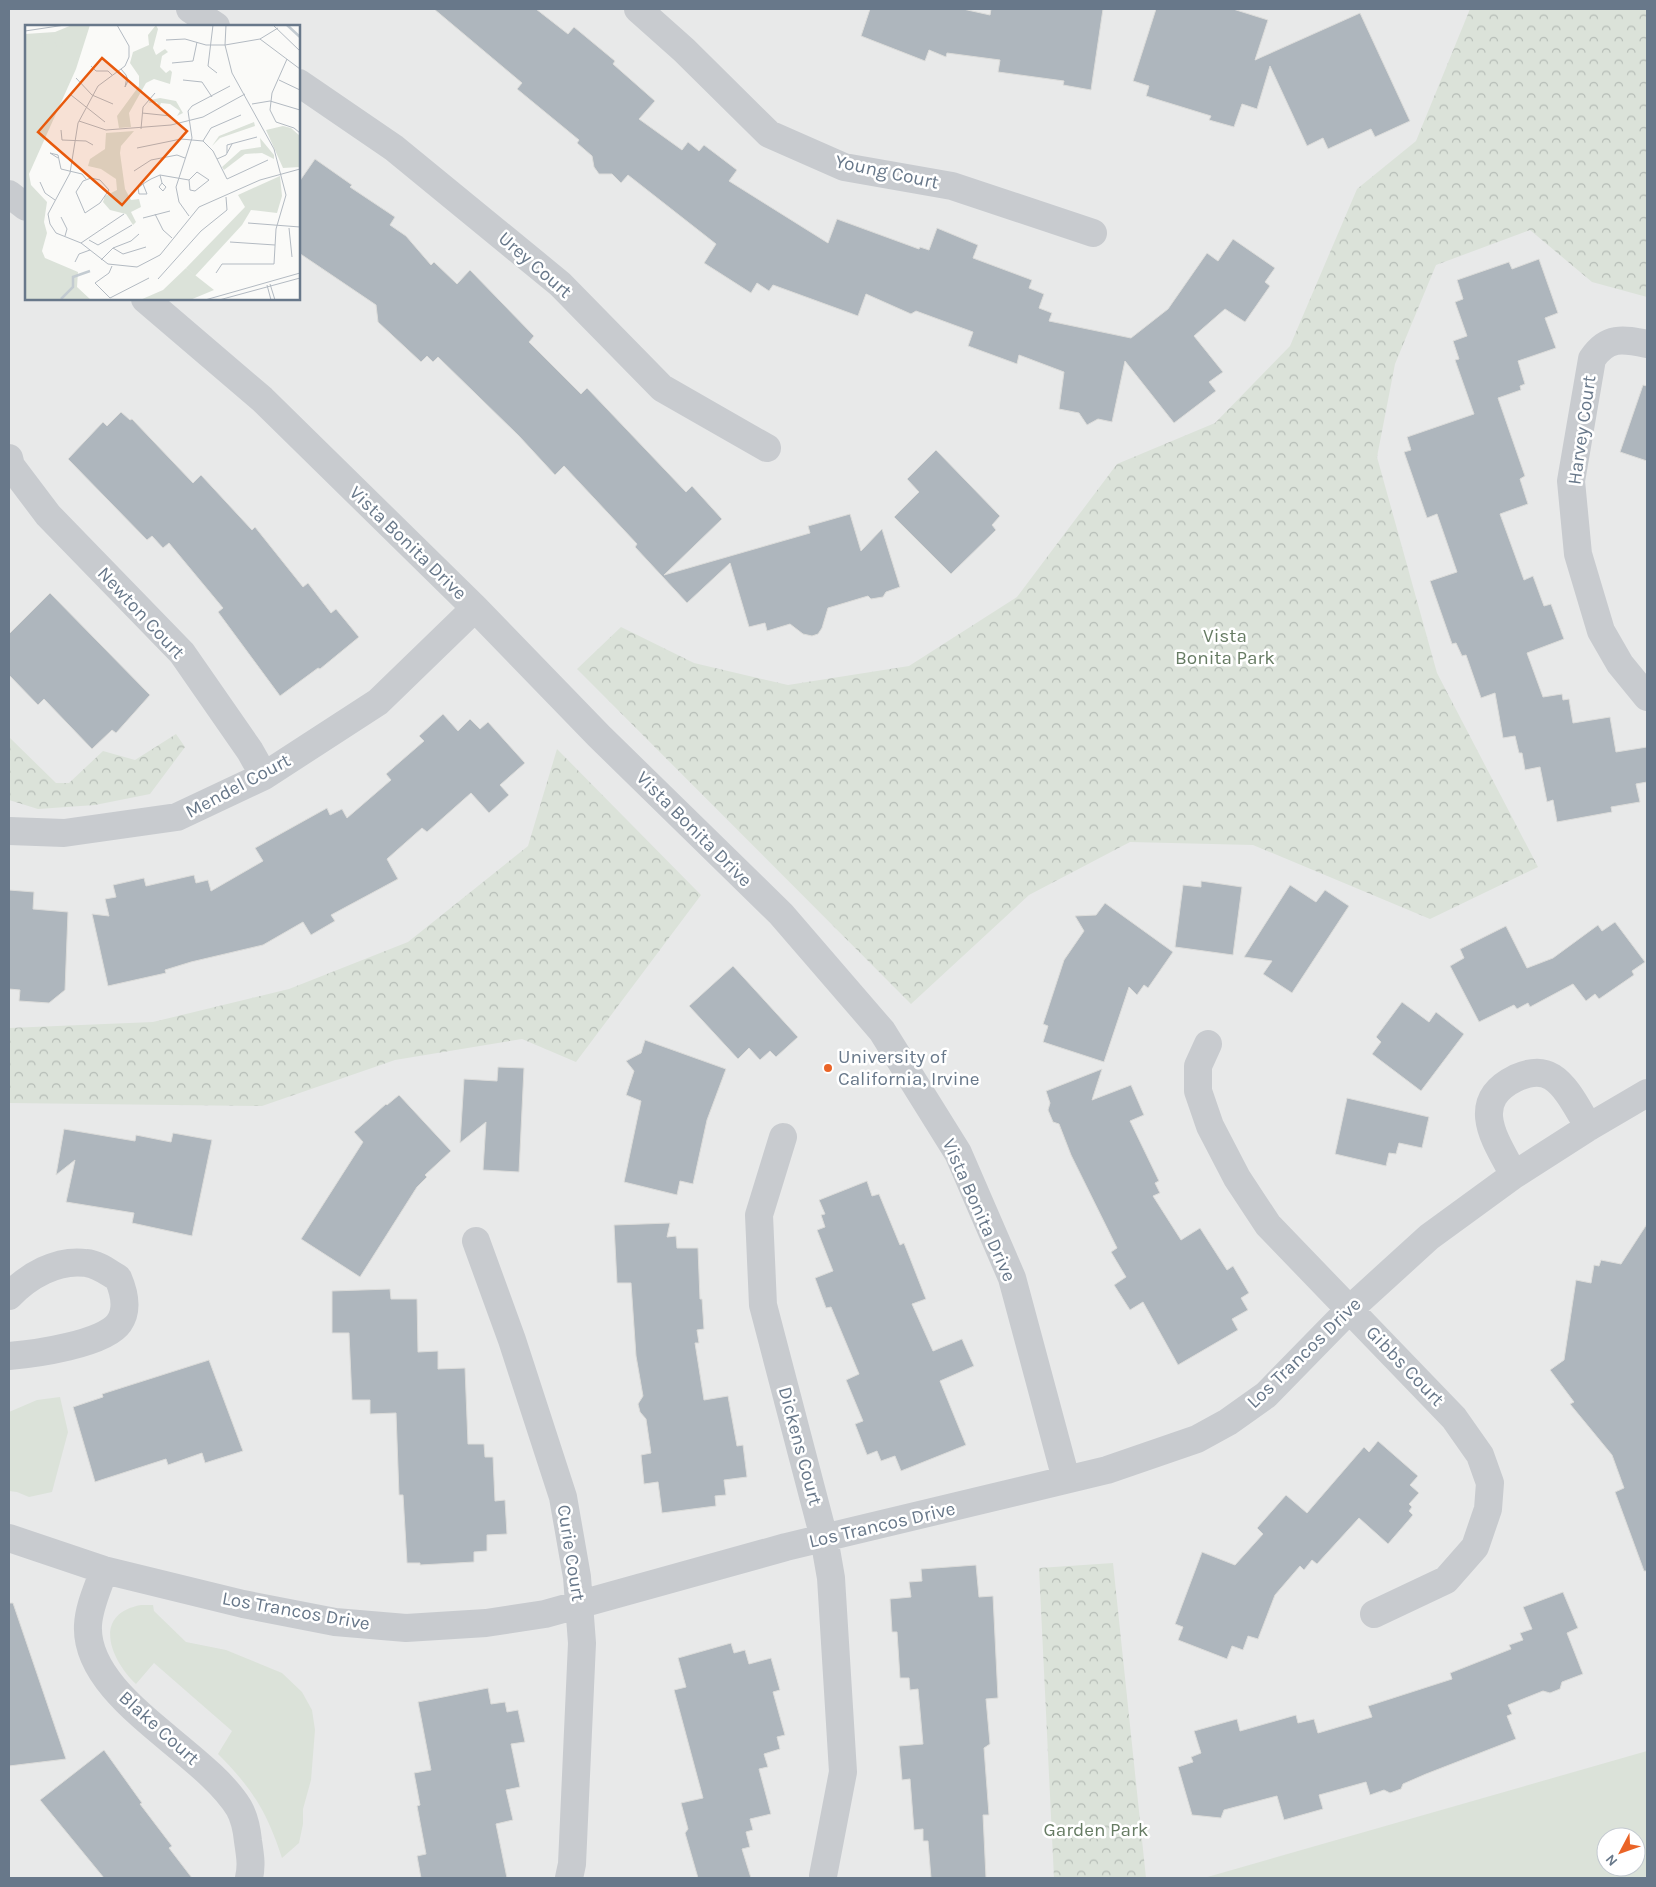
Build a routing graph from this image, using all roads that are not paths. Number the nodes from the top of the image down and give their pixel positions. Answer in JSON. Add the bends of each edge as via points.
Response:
{"nodes":[{"id":1,"x":190,"y":9,"type":"edge"},
{"id":2,"x":638,"y":9,"type":"edge"},
{"id":3,"x":214,"y":25,"type":"edge"},
{"id":4,"x":300,"y":84,"type":"edge"},
{"id":5,"x":9,"y":194,"type":"edge"},
{"id":6,"x":25,"y":206,"type":"edge"},
{"id":7,"x":1094,"y":233,"type":"dead end"},
{"id":8,"x":146,"y":300,"type":"edge"},
{"id":9,"x":1647,"y":344,"type":"edge"},
{"id":10,"x":767,"y":448,"type":"dead end"},
{"id":11,"x":9,"y":458,"type":"edge"},
{"id":12,"x":475,"y":608,"type":"junction"},
{"id":13,"x":1647,"y":697,"type":"edge"},
{"id":14,"x":264,"y":776,"type":"junction"},
{"id":15,"x":9,"y":831,"type":"edge"},
{"id":16,"x":1208,"y":1044,"type":"dead end"},
{"id":17,"x":1647,"y":1093,"type":"edge"},
{"id":18,"x":1589,"y":1127,"type":"junction"},
{"id":19,"x":783,"y":1137,"type":"dead end"},
{"id":20,"x":1514,"y":1175,"type":"junction"},
{"id":21,"x":476,"y":1241,"type":"dead end"},
{"id":22,"x":9,"y":1296,"type":"edge"},
{"id":23,"x":1350,"y":1309,"type":"junction"},
{"id":24,"x":9,"y":1356,"type":"edge"},
{"id":25,"x":1066,"y":1479,"type":"junction"},
{"id":26,"x":9,"y":1538,"type":"edge"},
{"id":27,"x":824,"y":1538,"type":"junction"},
{"id":28,"x":104,"y":1570,"type":"junction"},
{"id":29,"x":579,"y":1603,"type":"junction"},
{"id":30,"x":1374,"y":1614,"type":"dead end"},
{"id":31,"x":823,"y":1876,"type":"dead end"},
{"id":32,"x":249,"y":1878,"type":"edge"},
{"id":33,"x":569,"y":1878,"type":"edge"}],
"edges":[{"from":1,"to":3,"type":"street"},
{"from":2,"to":7,"type":"street","name":"Young Court","via":[[769,134],[844,167],[952,186]]},
{"from":4,"to":10,"type":"street","name":"Urey Court","via":[[394,148],[560,284],[662,388]]},
{"from":5,"to":6,"type":"street"},
{"from":8,"to":12,"type":"street","name":"Vista Bonita Drive","via":[[262,400]]},
{"from":9,"to":13,"type":"street","name":"Harvey Court","via":[[1610,341],[1598,349],[1592,359],[1571,481],[1578,554],[1602,630],[1620,664]]},
{"from":11,"to":14,"type":"street","name":"Newton Court","via":[[11,466],[48,516],[182,653]]},
{"from":12,"to":14,"type":"street","name":"Mendel Court","via":[[378,702]]},
{"from":12,"to":25,"type":"street","name":"Vista Bonita Drive","via":[[780,914],[882,1032],[958,1153],[1012,1278]]},
{"from":14,"to":15,"type":"street","name":"Mendel Court","via":[[177,817],[64,833]]},
{"from":16,"to":23,"type":"street","name":"Gibbs Court","via":[[1198,1066],[1198,1090],[1210,1126],[1237,1178],[1268,1225]]},
{"from":17,"to":18,"type":"street","name":"Los Trancos Drive"},
{"from":18,"to":20,"type":"street","name":"Los Trancos Drive"},
{"from":18,"to":20,"type":"street","via":[[1565,1091],[1552,1078],[1539,1073],[1525,1074],[1497,1089],[1488,1112],[1492,1134]]},
{"from":19,"to":27,"type":"street","name":"Dickens Court","via":[[759,1215],[763,1305]]},
{"from":20,"to":23,"type":"street","name":"Los Trancos Drive","via":[[1429,1237]]},
{"from":21,"to":29,"type":"street","name":"Curie Court","via":[[563,1497]]},
{"from":22,"to":24,"type":"street","via":[[44,1270],[62,1264],[87,1262],[118,1278],[125,1295],[119,1324],[102,1336],[72,1346]]},
{"from":23,"to":25,"type":"street","name":"Los Trancos Drive","via":[[1266,1395],[1228,1422],[1197,1438],[1116,1467]]},
{"from":23,"to":30,"type":"street","name":"Gibbs Court","via":[[1454,1418],[1480,1455],[1490,1484],[1488,1509],[1475,1547],[1446,1580]]},
{"from":25,"to":27,"type":"street","name":"Los Trancos Drive"},
{"from":26,"to":28,"type":"street","name":"Los Trancos Drive"},
{"from":27,"to":29,"type":"street","name":"Los Trancos Drive"},
{"from":27,"to":31,"type":"street","name":"Dickens Court","via":[[831,1578],[844,1772]]},
{"from":28,"to":29,"type":"street","name":"Los Trancos Drive","via":[[243,1604],[335,1622],[406,1628],[486,1623],[545,1614]]},
{"from":28,"to":32,"type":"street","name":"Blake Court","via":[[90,1609],[88,1626],[90,1643],[102,1674],[128,1703],[223,1786],[240,1810],[252,1864]]},
{"from":29,"to":33,"type":"street","name":"Curie Court","via":[[582,1643]]}]}
